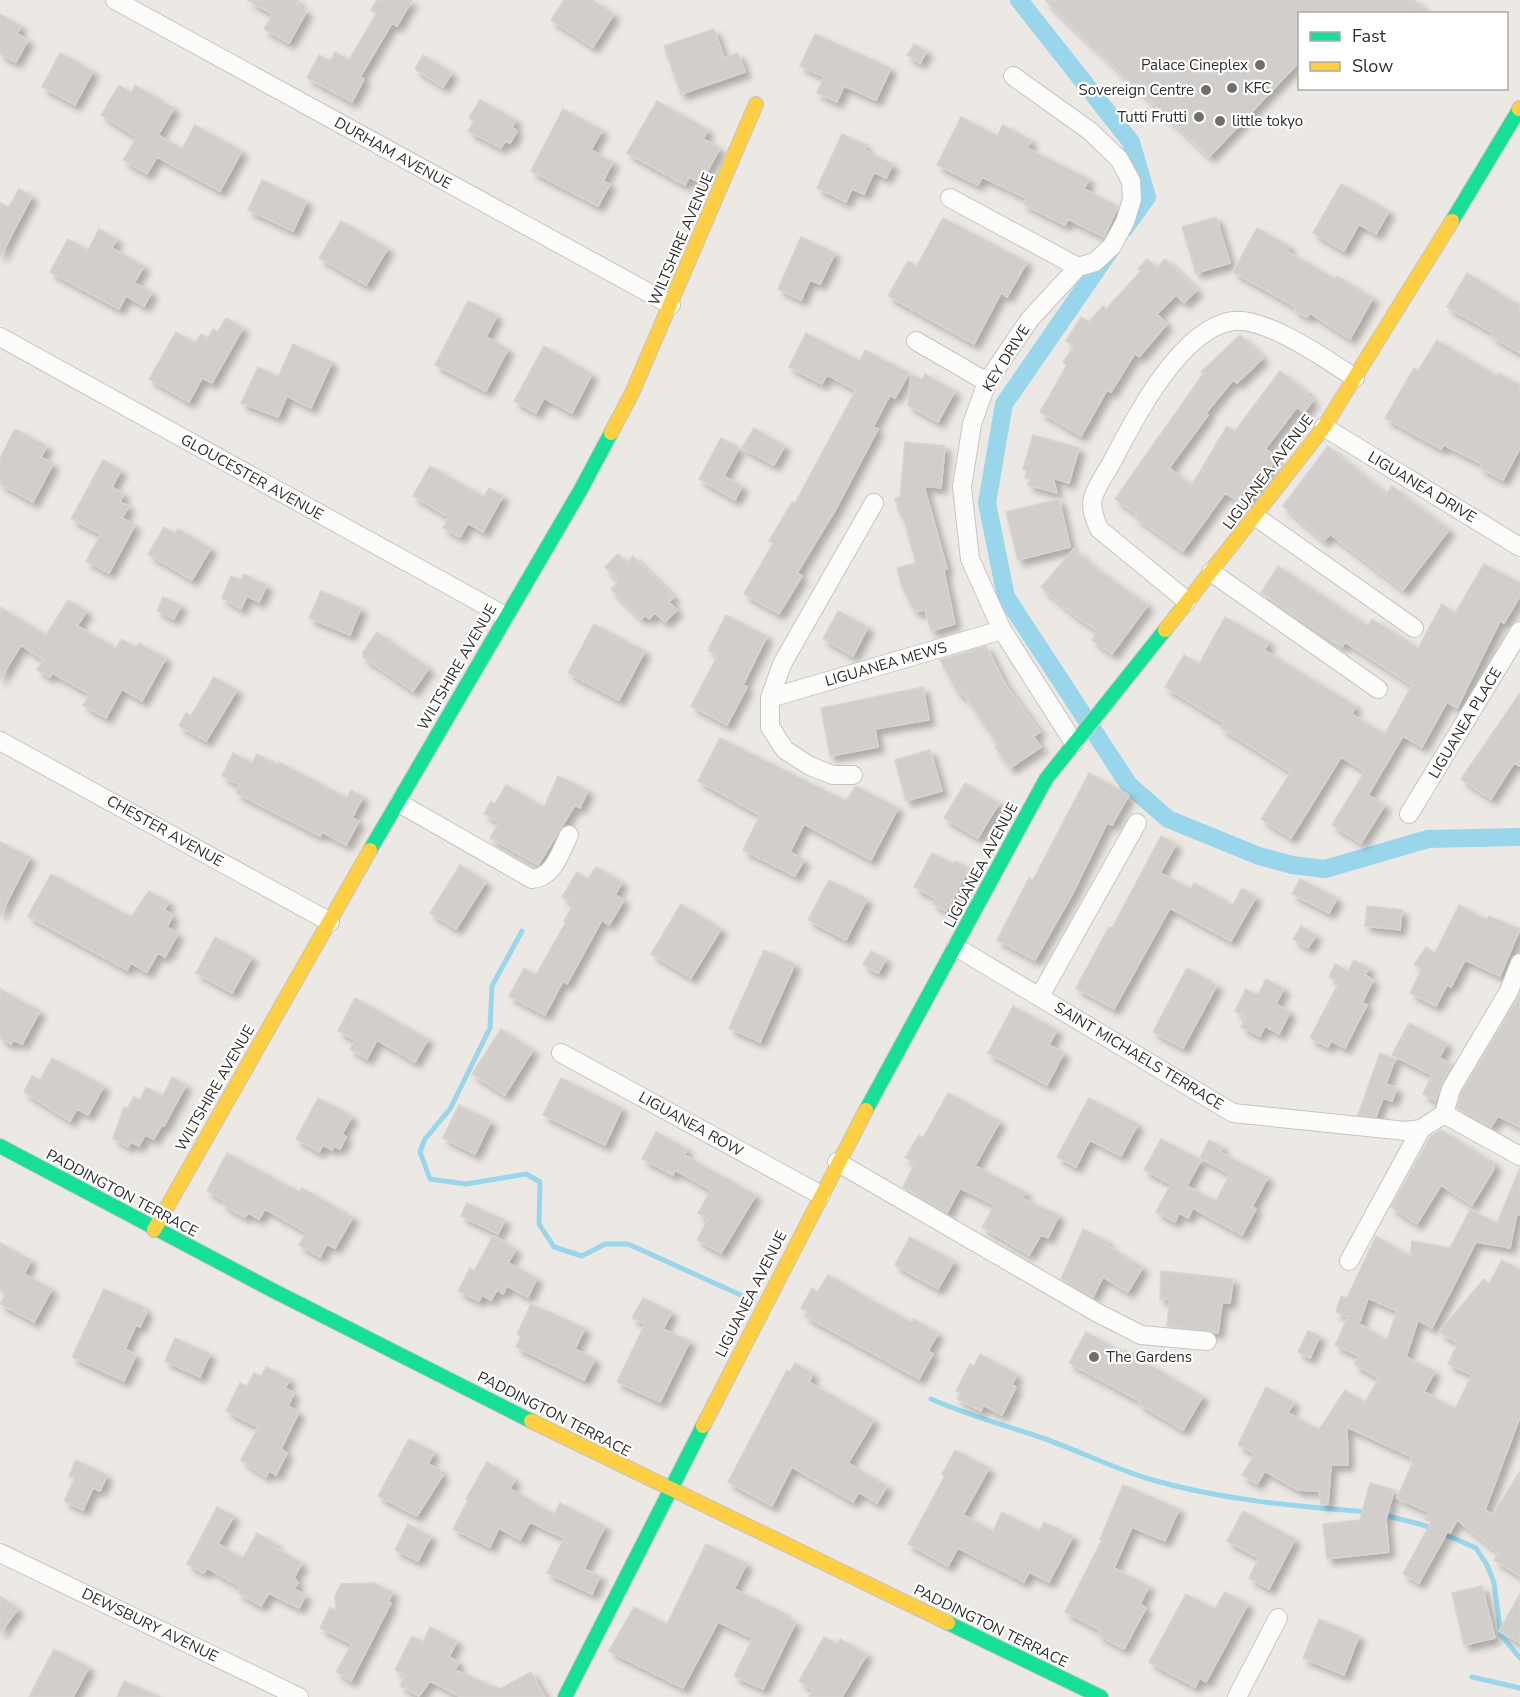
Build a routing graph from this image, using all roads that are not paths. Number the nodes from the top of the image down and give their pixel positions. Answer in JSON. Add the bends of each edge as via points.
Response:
{"nodes":[{"id":1,"x":116,"y":0,"type":"edge"},
{"id":2,"x":1013,"y":76,"type":"dead end"},
{"id":3,"x":756,"y":104,"type":"dead end"},
{"id":4,"x":1520,"y":108,"type":"edge"},
{"id":5,"x":950,"y":198,"type":"dead end"},
{"id":6,"x":1078,"y":267,"type":"junction"},
{"id":7,"x":671,"y":305,"type":"junction"},
{"id":8,"x":0,"y":337,"type":"edge"},
{"id":9,"x":916,"y":341,"type":"dead end"},
{"id":10,"x":1355,"y":378,"type":"junction"},
{"id":11,"x":987,"y":382,"type":"junction"},
{"id":12,"x":1324,"y":427,"type":"junction"},
{"id":13,"x":874,"y":503,"type":"dead end"},
{"id":14,"x":1256,"y":517,"type":"junction"},
{"id":15,"x":1520,"y":547,"type":"edge"},
{"id":16,"x":1211,"y":572,"type":"junction"},
{"id":17,"x":1187,"y":601,"type":"junction"},
{"id":18,"x":505,"y":616,"type":"junction"},
{"id":19,"x":1414,"y":628,"type":"dead end"},
{"id":20,"x":1002,"y":630,"type":"junction"},
{"id":21,"x":1520,"y":631,"type":"edge"},
{"id":22,"x":1378,"y":688,"type":"dead end"},
{"id":23,"x":770,"y":698,"type":"junction"},
{"id":24,"x":0,"y":741,"type":"edge"},
{"id":25,"x":1076,"y":741,"type":"junction"},
{"id":26,"x":853,"y":775,"type":"dead end"},
{"id":27,"x":399,"y":803,"type":"junction"},
{"id":28,"x":1409,"y":814,"type":"dead end"},
{"id":29,"x":1137,"y":823,"type":"dead end"},
{"id":30,"x":568,"y":835,"type":"dead end"},
{"id":31,"x":330,"y":922,"type":"junction"},
{"id":32,"x":956,"y":947,"type":"junction"},
{"id":33,"x":1520,"y":963,"type":"edge"},
{"id":34,"x":1040,"y":996,"type":"junction"},
{"id":35,"x":561,"y":1053,"type":"dead end"},
{"id":36,"x":1444,"y":1114,"type":"junction"},
{"id":37,"x":1414,"y":1130,"type":"junction"},
{"id":38,"x":0,"y":1146,"type":"edge"},
{"id":39,"x":1520,"y":1156,"type":"edge"},
{"id":40,"x":837,"y":1162,"type":"junction"},
{"id":41,"x":821,"y":1195,"type":"junction"},
{"id":42,"x":154,"y":1230,"type":"junction"},
{"id":43,"x":1349,"y":1261,"type":"dead end"},
{"id":44,"x":1207,"y":1341,"type":"dead end"},
{"id":45,"x":669,"y":1490,"type":"junction"},
{"id":46,"x":0,"y":1554,"type":"edge"},
{"id":47,"x":1278,"y":1618,"type":"dead end"},
{"id":48,"x":299,"y":1697,"type":"edge"},
{"id":49,"x":565,"y":1697,"type":"edge"},
{"id":50,"x":1101,"y":1697,"type":"edge"},
{"id":51,"x":1237,"y":1697,"type":"edge"}],
"edges":[{"from":1,"to":7,"type":"street","name":"DURHAM AVENUE"},
{"from":2,"to":6,"type":"street","name":"KEY DRIVE","via":[[1090,131],[1119,159],[1131,181],[1132,199],[1112,246],[1095,262]]},
{"from":3,"to":7,"type":"street","name":"WILTSHIRE AVENUE"},
{"from":4,"to":10,"type":"street","name":"LIGUANEA AVENUE"},
{"from":5,"to":6,"type":"street"},
{"from":6,"to":11,"type":"street","name":"KEY DRIVE","via":[[1030,320]]},
{"from":7,"to":18,"type":"street","name":"WILTSHIRE AVENUE","via":[[632,393],[585,482]]},
{"from":8,"to":18,"type":"street","name":"GLOUCESTER AVENUE"},
{"from":9,"to":11,"type":"street"},
{"from":10,"to":12,"type":"street","name":"LIGUANEA AVENUE"},
{"from":10,"to":17,"type":"street","via":[[1266,327],[1248,321],[1232,321],[1205,332],[1168,368],[1134,419],[1093,498],[1093,514],[1099,529]]},
{"from":11,"to":20,"type":"street","name":"KEY DRIVE","via":[[972,424],[962,487],[970,558]]},
{"from":12,"to":14,"type":"street","name":"LIGUANEA AVENUE"},
{"from":12,"to":15,"type":"street","name":"LIGUANEA DRIVE"},
{"from":13,"to":23,"type":"street","via":[[782,664]]},
{"from":14,"to":16,"type":"street","name":"LIGUANEA AVENUE"},
{"from":14,"to":19,"type":"street"},
{"from":16,"to":17,"type":"street","name":"LIGUANEA AVENUE"},
{"from":16,"to":22,"type":"street"},
{"from":17,"to":25,"type":"street","name":"LIGUANEA AVENUE"},
{"from":18,"to":27,"type":"street","name":"WILTSHIRE AVENUE"},
{"from":20,"to":23,"type":"street","name":"LIGUANEA MEWS"},
{"from":20,"to":25,"type":"street","name":"KEY DRIVE"},
{"from":21,"to":28,"type":"street","name":"LIGUANEA PLACE"},
{"from":23,"to":26,"type":"street","via":[[770,727],[785,750],[833,775]]},
{"from":24,"to":31,"type":"street","name":"CHESTER AVENUE"},
{"from":25,"to":32,"type":"street","name":"LIGUANEA AVENUE","via":[[1046,779]]},
{"from":27,"to":30,"type":"street","via":[[532,879],[542,878],[550,871]]},
{"from":27,"to":31,"type":"street","name":"WILTSHIRE AVENUE"},
{"from":29,"to":34,"type":"street"},
{"from":31,"to":42,"type":"street","name":"WILTSHIRE AVENUE"},
{"from":32,"to":34,"type":"street","name":"SAINT MICHAELS TERRACE"},
{"from":32,"to":40,"type":"street","name":"LIGUANEA AVENUE"},
{"from":33,"to":36,"type":"street","via":[[1509,991],[1451,1089]]},
{"from":34,"to":37,"type":"street","name":"SAINT MICHAELS TERRACE","via":[[1233,1113]]},
{"from":35,"to":41,"type":"street","name":"LIGUANEA ROW"},
{"from":36,"to":37,"type":"street"},
{"from":36,"to":39,"type":"street"},
{"from":37,"to":43,"type":"street"},
{"from":38,"to":42,"type":"street","name":"PADDINGTON TERRACE"},
{"from":40,"to":41,"type":"street","name":"LIGUANEA AVENUE"},
{"from":40,"to":44,"type":"street","via":[[1141,1335]]},
{"from":41,"to":45,"type":"street","name":"LIGUANEA AVENUE"},
{"from":42,"to":45,"type":"street","name":"PADDINGTON TERRACE"},
{"from":45,"to":49,"type":"street","name":"LIGUANEA AVENUE"},
{"from":45,"to":50,"type":"street","name":"PADDINGTON TERRACE"},
{"from":46,"to":48,"type":"street","name":"DEWSBURY AVENUE"},
{"from":47,"to":51,"type":"street"}]}
